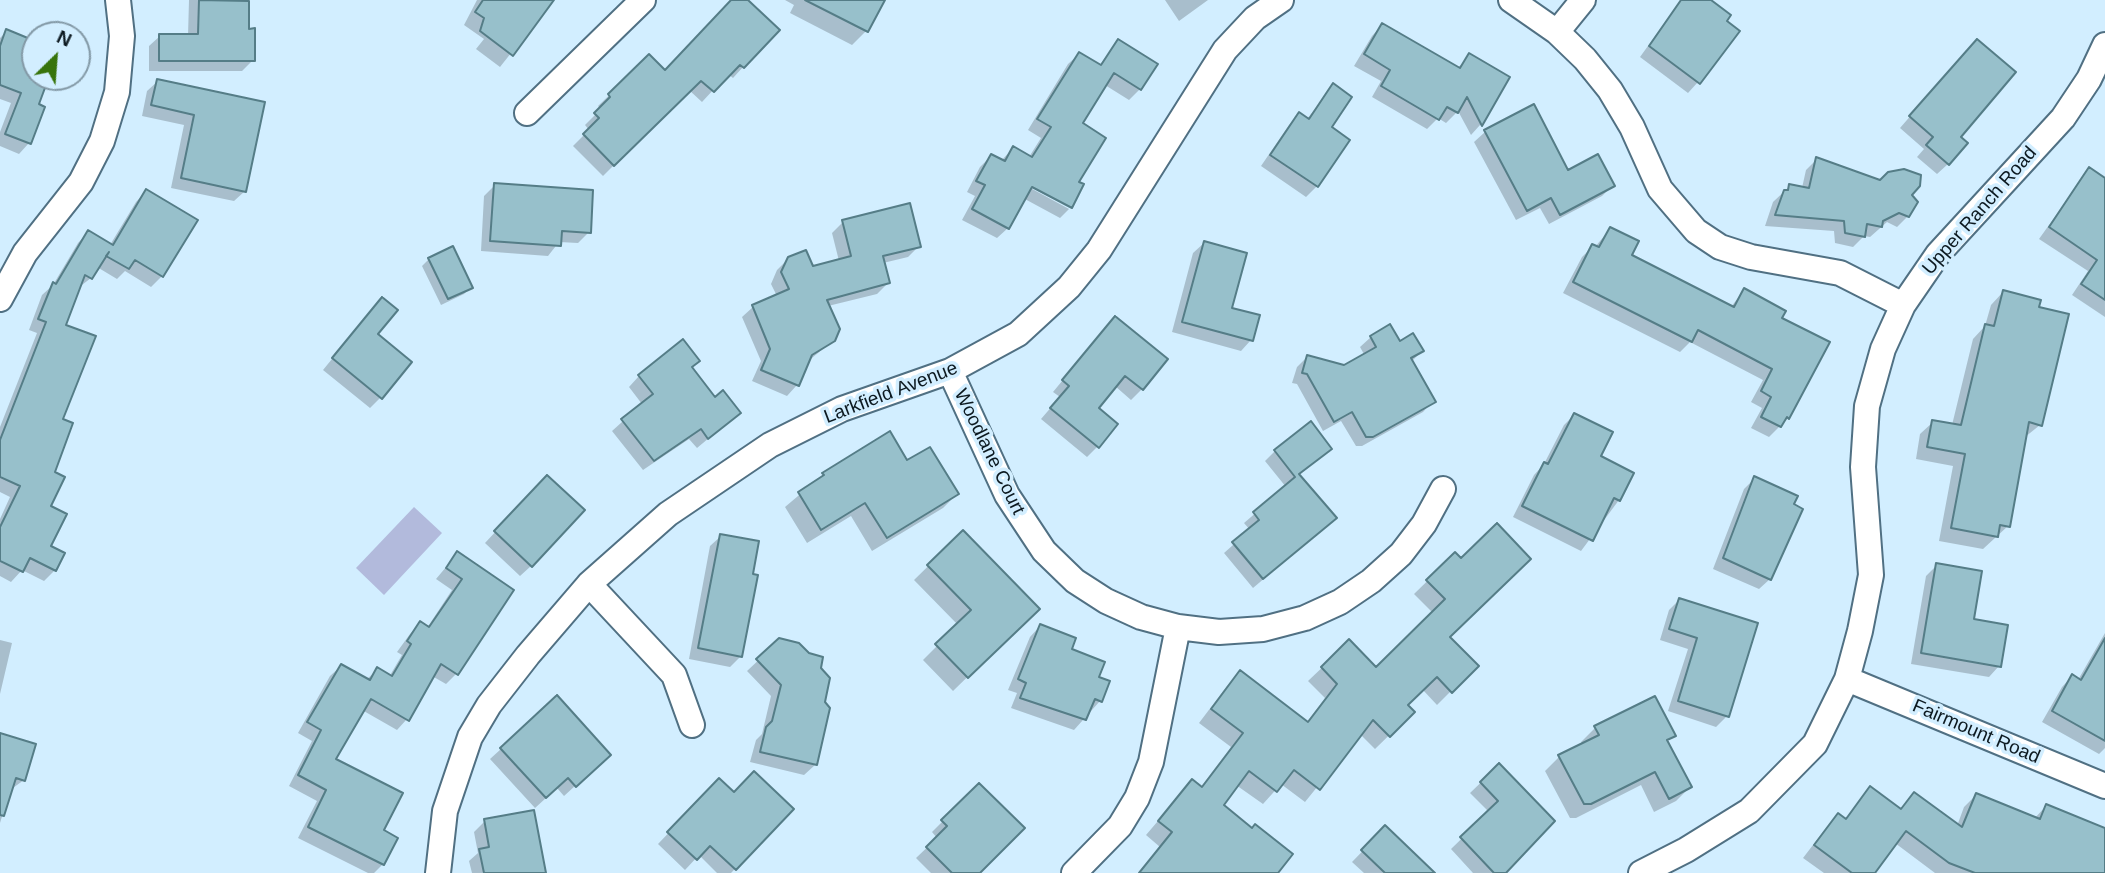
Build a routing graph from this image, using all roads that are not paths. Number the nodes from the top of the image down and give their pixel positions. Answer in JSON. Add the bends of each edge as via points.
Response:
{"nodes":[{"id":1,"x":118,"y":0,"type":"edge"},
{"id":2,"x":643,"y":0,"type":"edge"},
{"id":3,"x":1281,"y":0,"type":"edge"},
{"id":4,"x":1511,"y":0,"type":"edge"},
{"id":5,"x":1583,"y":0,"type":"edge"},
{"id":6,"x":1557,"y":32,"type":"junction"},
{"id":7,"x":2105,"y":45,"type":"edge"},
{"id":8,"x":527,"y":113,"type":"dead end"},
{"id":9,"x":0,"y":299,"type":"edge"},
{"id":10,"x":1903,"y":305,"type":"junction"},
{"id":11,"x":950,"y":371,"type":"junction"},
{"id":12,"x":1443,"y":489,"type":"dead end"},
{"id":13,"x":589,"y":584,"type":"junction"},
{"id":14,"x":1178,"y":628,"type":"junction"},
{"id":15,"x":1847,"y":679,"type":"junction"},
{"id":16,"x":692,"y":725,"type":"dead end"},
{"id":17,"x":2105,"y":786,"type":"edge"},
{"id":18,"x":438,"y":873,"type":"edge"},
{"id":19,"x":1074,"y":873,"type":"edge"},
{"id":20,"x":1641,"y":873,"type":"edge"}],
"edges":[{"from":1,"to":9,"type":"street","via":[[122,36],[117,92],[102,141],[81,182],[25,253]]},
{"from":2,"to":8,"type":"street"},
{"from":3,"to":11,"type":"street","name":"Larkfield Avenue","via":[[1255,18],[1225,50],[1099,250],[1069,288],[1018,334]]},
{"from":4,"to":6,"type":"street"},
{"from":5,"to":6,"type":"street"},
{"from":6,"to":10,"type":"street","via":[[1609,90],[1632,127],[1660,189],[1696,231],[1720,247],[1751,257],[1840,273]]},
{"from":7,"to":10,"type":"street","name":"Upper Ranch Road","via":[[2063,118],[1938,254]]},
{"from":10,"to":15,"type":"street","name":"Upper Ranch Road","via":[[1883,349],[1867,406],[1863,467],[1871,575]]},
{"from":11,"to":13,"type":"street","name":"Larkfield Avenue","via":[[842,408],[770,445],[668,514]]},
{"from":11,"to":14,"type":"street","name":"Woodlane Court","via":[[1007,495],[1044,551],[1075,581],[1106,601]]},
{"from":12,"to":14,"type":"street","name":"Woodlane Court","via":[[1401,554],[1340,602],[1306,618],[1264,629],[1219,632]]},
{"from":13,"to":16,"type":"street","via":[[674,675]]},
{"from":13,"to":18,"type":"street","name":"Larkfield Avenue","via":[[505,685],[470,737],[445,811]]},
{"from":14,"to":19,"type":"street","via":[[1151,762],[1137,798],[1120,826]]},
{"from":15,"to":17,"type":"street","name":"Fairmount Road"},
{"from":15,"to":20,"type":"street","name":"Upper Ranch Road","via":[[1815,744],[1786,777],[1749,811]]}]}
